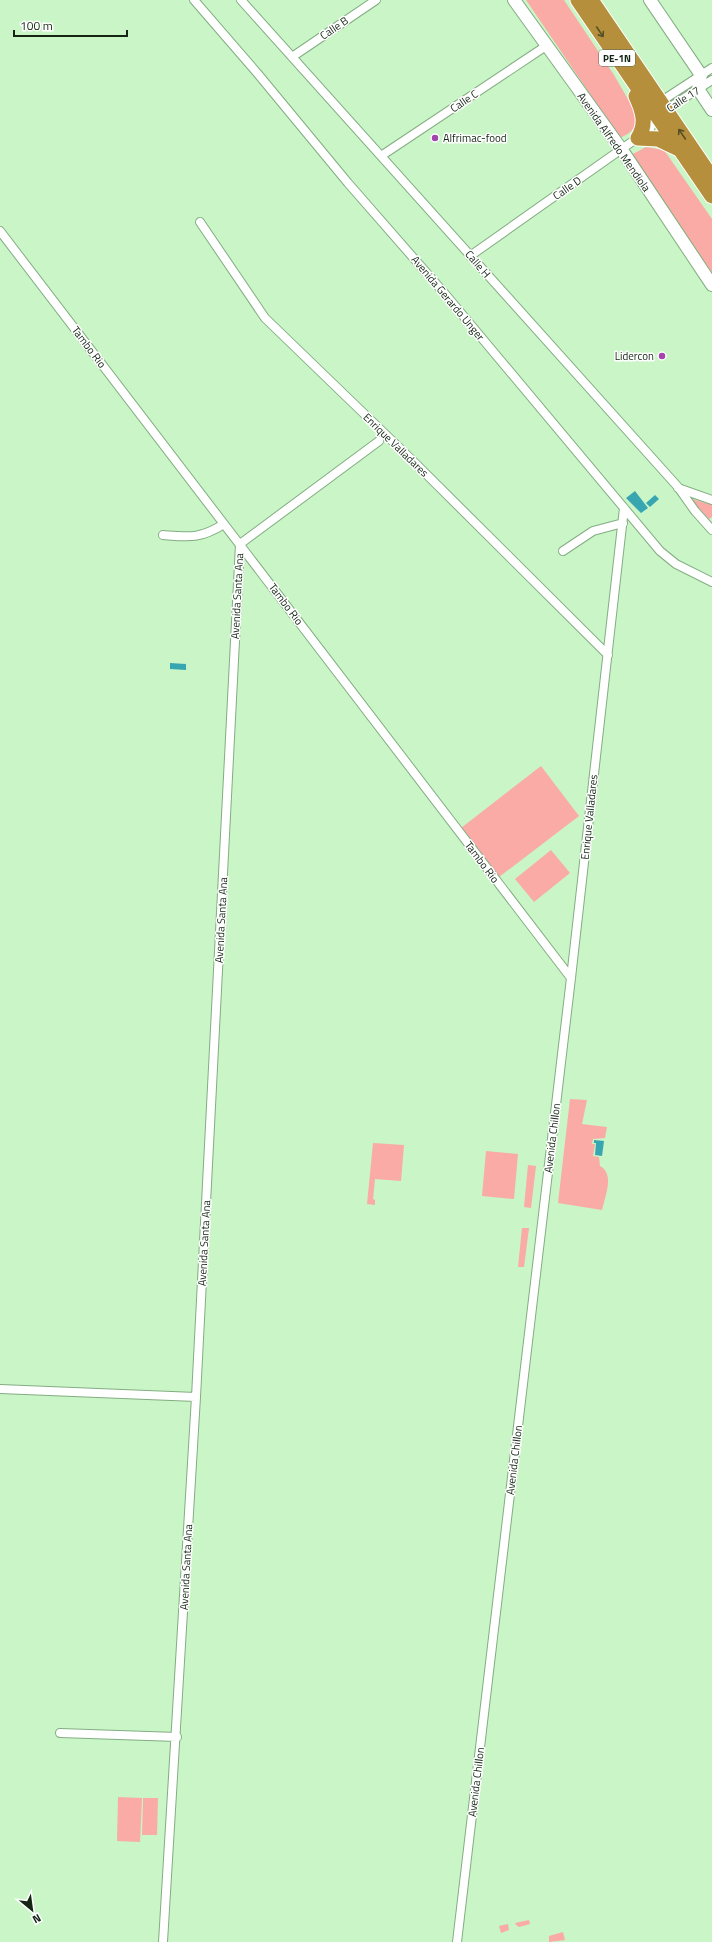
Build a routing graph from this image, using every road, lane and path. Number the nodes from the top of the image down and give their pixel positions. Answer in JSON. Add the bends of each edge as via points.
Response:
{"nodes":[{"id":1,"x":194,"y":0,"type":"edge"},
{"id":2,"x":241,"y":0,"type":"edge"},
{"id":3,"x":514,"y":0,"type":"edge"},
{"id":4,"x":578,"y":0,"type":"edge"},
{"id":5,"x":591,"y":0,"type":"edge"},
{"id":6,"x":650,"y":0,"type":"edge"},
{"id":7,"x":370,"y":1,"type":"edge"},
{"id":8,"x":546,"y":46,"type":"junction"},
{"id":9,"x":292,"y":57,"type":"junction"},
{"id":10,"x":712,"y":68,"type":"edge"},
{"id":11,"x":628,"y":75,"type":"junction"},
{"id":12,"x":706,"y":78,"type":"edge"},
{"id":13,"x":698,"y":89,"type":"junction"},
{"id":14,"x":661,"y":109,"type":"junction"},
{"id":15,"x":712,"y":110,"type":"edge"},
{"id":16,"x":638,"y":138,"type":"junction"},
{"id":17,"x":680,"y":149,"type":"junction"},
{"id":18,"x":622,"y":150,"type":"junction"},
{"id":19,"x":381,"y":156,"type":"junction"},
{"id":20,"x":712,"y":178,"type":"edge"},
{"id":21,"x":712,"y":196,"type":"edge"},
{"id":22,"x":200,"y":222,"type":"dead end"},
{"id":23,"x":0,"y":231,"type":"edge"},
{"id":24,"x":470,"y":256,"type":"junction"},
{"id":25,"x":712,"y":285,"type":"edge"},
{"id":26,"x":379,"y":441,"type":"dead end"},
{"id":27,"x":678,"y":487,"type":"junction"},
{"id":28,"x":712,"y":500,"type":"edge"},
{"id":29,"x":624,"y":508,"type":"junction"},
{"id":30,"x":623,"y":522,"type":"junction"},
{"id":31,"x":224,"y":524,"type":"junction"},
{"id":32,"x":712,"y":530,"type":"edge"},
{"id":33,"x":163,"y":535,"type":"dead end"},
{"id":34,"x":240,"y":544,"type":"junction"},
{"id":35,"x":562,"y":551,"type":"dead end"},
{"id":36,"x":712,"y":582,"type":"edge"},
{"id":37,"x":608,"y":655,"type":"junction"},
{"id":38,"x":571,"y":978,"type":"junction"},
{"id":39,"x":0,"y":1389,"type":"edge"},
{"id":40,"x":196,"y":1397,"type":"junction"},
{"id":41,"x":60,"y":1733,"type":"dead end"},
{"id":42,"x":177,"y":1737,"type":"junction"},
{"id":43,"x":163,"y":1942,"type":"edge"},
{"id":44,"x":457,"y":1942,"type":"edge"}],
"edges":[{"from":1,"to":29,"type":"street","name":"Avenida Gerardo Unger"},
{"from":2,"to":9,"type":"street","name":"Calle H"},
{"from":3,"to":8,"type":"street","name":"Avenida Alfredo Mendiola"},
{"from":4,"to":11,"type":"highway","number":"PE-1N","one_way":true},
{"from":5,"to":14,"type":"highway","number":"PE-1N"},
{"from":6,"to":12,"type":"street"},
{"from":7,"to":9,"type":"street","name":"Calle B"},
{"from":8,"to":18,"type":"street","name":"Avenida Alfredo Mendiola"},
{"from":8,"to":19,"type":"street","name":"Calle C"},
{"from":9,"to":19,"type":"street","name":"Calle H"},
{"from":10,"to":12,"type":"street","name":"Calle 17"},
{"from":11,"to":14,"type":"highway","number":"PE-1N"},
{"from":11,"to":16,"type":"highway","via":[[644,120]]},
{"from":12,"to":13,"type":"street"},
{"from":12,"to":14,"type":"street","name":"Calle 17"},
{"from":13,"to":14,"type":"street","name":"Calle 17"},
{"from":13,"to":15,"type":"street"},
{"from":14,"to":16,"type":"street","name":"Calle D","via":[[650,129]]},
{"from":14,"to":17,"type":"highway","number":"PE-1N"},
{"from":20,"to":14,"type":"highway","number":"PE-1N","one_way":true},
{"from":16,"to":17,"type":"highway","via":[[658,139]]},
{"from":16,"to":18,"type":"street","name":"Calle D"},
{"from":17,"to":21,"type":"highway","number":"PE-1N"},
{"from":18,"to":24,"type":"street","name":"Calle D"},
{"from":18,"to":25,"type":"street","name":"Avenida Alfredo Mendiola"},
{"from":19,"to":24,"type":"street","name":"Calle H"},
{"from":22,"to":37,"type":"street","name":"Enrique Valladares","via":[[265,318]]},
{"from":23,"to":31,"type":"street","name":"Tambo Rio"},
{"from":24,"to":27,"type":"street","name":"Calle H"},
{"from":26,"to":34,"type":"street"},
{"from":27,"to":28,"type":"street"},
{"from":27,"to":32,"type":"street","name":"Calle H"},
{"from":29,"to":30,"type":"street","name":"Enrique Valladares"},
{"from":29,"to":36,"type":"street","name":"Avenida Gerardo Unger","via":[[660,551],[676,564]]},
{"from":30,"to":35,"type":"street","via":[[593,531]]},
{"from":30,"to":37,"type":"street","name":"Enrique Valladares"},
{"from":31,"to":33,"type":"street","via":[[192,537]]},
{"from":31,"to":34,"type":"street","name":"Tambo Rio"},
{"from":34,"to":38,"type":"street","name":"Tambo Rio"},
{"from":34,"to":40,"type":"street","name":"Avenida Santa Ana"},
{"from":37,"to":38,"type":"street","name":"Enrique Valladares"},
{"from":38,"to":44,"type":"street","name":"Avenida Chillon"},
{"from":39,"to":40,"type":"street"},
{"from":40,"to":42,"type":"street","name":"Avenida Santa Ana"},
{"from":41,"to":42,"type":"street"},
{"from":42,"to":43,"type":"street","name":"Avenida Santa Ana"}]}
